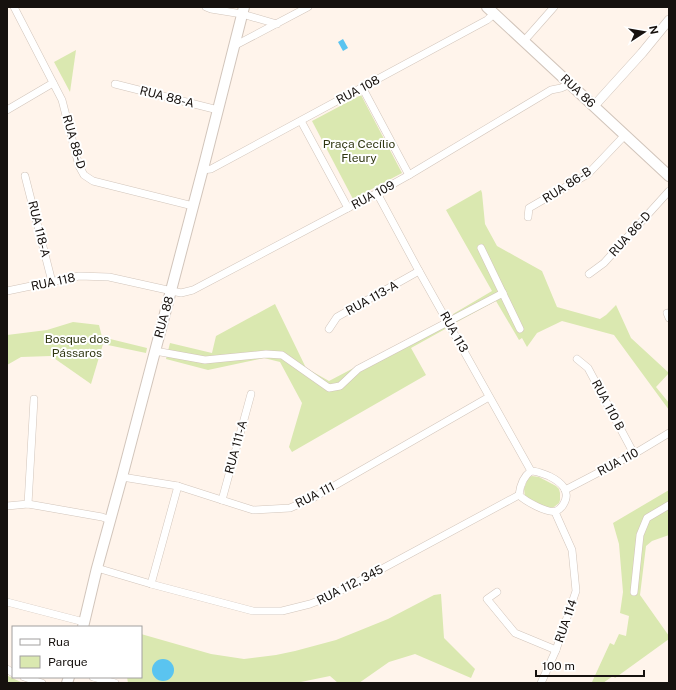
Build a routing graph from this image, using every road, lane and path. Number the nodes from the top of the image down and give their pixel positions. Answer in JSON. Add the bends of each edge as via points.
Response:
{"nodes":[{"id":1,"x":14,"y":7,"type":"edge"},
{"id":2,"x":206,"y":7,"type":"edge"},
{"id":3,"x":308,"y":7,"type":"edge"},
{"id":4,"x":554,"y":7,"type":"edge"},
{"id":5,"x":490,"y":10,"type":"edge"},
{"id":6,"x":243,"y":11,"type":"edge"},
{"id":7,"x":669,"y":20,"type":"edge"},
{"id":8,"x":277,"y":24,"type":"junction"},
{"id":9,"x":524,"y":41,"type":"junction"},
{"id":10,"x":234,"y":46,"type":"junction"},
{"id":11,"x":53,"y":83,"type":"junction"},
{"id":12,"x":116,"y":84,"type":"dead end"},
{"id":13,"x":570,"y":84,"type":"junction"},
{"id":14,"x":362,"y":88,"type":"junction"},
{"id":15,"x":594,"y":106,"type":"junction"},
{"id":16,"x":7,"y":110,"type":"edge"},
{"id":17,"x":218,"y":110,"type":"junction"},
{"id":18,"x":301,"y":121,"type":"junction"},
{"id":19,"x":625,"y":134,"type":"junction"},
{"id":20,"x":204,"y":166,"type":"junction"},
{"id":21,"x":409,"y":175,"type":"junction"},
{"id":22,"x":669,"y":175,"type":"edge"},
{"id":23,"x":25,"y":176,"type":"dead end"},
{"id":24,"x":669,"y":191,"type":"edge"},
{"id":25,"x":377,"y":193,"type":"junction"},
{"id":26,"x":193,"y":206,"type":"junction"},
{"id":27,"x":348,"y":208,"type":"junction"},
{"id":28,"x":528,"y":217,"type":"dead end"},
{"id":29,"x":481,"y":248,"type":"dead end"},
{"id":30,"x":419,"y":272,"type":"junction"},
{"id":31,"x":589,"y":274,"type":"dead end"},
{"id":32,"x":52,"y":282,"type":"junction"},
{"id":33,"x":7,"y":291,"type":"edge"},
{"id":34,"x":171,"y":291,"type":"junction"},
{"id":35,"x":503,"y":293,"type":"junction"},
{"id":36,"x":448,"y":321,"type":"junction"},
{"id":37,"x":329,"y":329,"type":"dead end"},
{"id":38,"x":520,"y":329,"type":"dead end"},
{"id":39,"x":155,"y":351,"type":"junction"},
{"id":40,"x":577,"y":359,"type":"dead end"},
{"id":41,"x":251,"y":394,"type":"dead end"},
{"id":42,"x":489,"y":397,"type":"junction"},
{"id":43,"x":34,"y":399,"type":"dead end"},
{"id":44,"x":669,"y":433,"type":"edge"},
{"id":45,"x":634,"y":454,"type":"junction"},
{"id":46,"x":531,"y":471,"type":"junction"},
{"id":47,"x":122,"y":477,"type":"junction"},
{"id":48,"x":178,"y":486,"type":"junction"},
{"id":49,"x":565,"y":490,"type":"junction"},
{"id":50,"x":519,"y":495,"type":"junction"},
{"id":51,"x":222,"y":500,"type":"junction"},
{"id":52,"x":28,"y":504,"type":"junction"},
{"id":53,"x":669,"y":505,"type":"edge"},
{"id":54,"x":7,"y":506,"type":"edge"},
{"id":55,"x":555,"y":512,"type":"junction"},
{"id":56,"x":110,"y":520,"type":"junction"},
{"id":57,"x":97,"y":568,"type":"junction"},
{"id":58,"x":151,"y":584,"type":"junction"},
{"id":59,"x":497,"y":592,"type":"dead end"},
{"id":60,"x":634,"y":592,"type":"dead end"},
{"id":61,"x":7,"y":602,"type":"edge"},
{"id":62,"x":83,"y":625,"type":"edge"},
{"id":63,"x":556,"y":650,"type":"junction"},
{"id":64,"x":27,"y":678,"type":"edge"},
{"id":65,"x":97,"y":678,"type":"edge"},
{"id":66,"x":42,"y":683,"type":"edge"},
{"id":67,"x":115,"y":683,"type":"edge"},
{"id":68,"x":541,"y":683,"type":"edge"}],
"edges":[{"from":1,"to":11,"type":"street","name":"RUA 88-D"},
{"from":2,"to":6,"type":"street"},
{"from":3,"to":8,"type":"street"},
{"from":4,"to":9,"type":"street"},
{"from":5,"to":9,"type":"main road","name":"RUA 86"},
{"from":5,"to":14,"type":"street","name":"RUA 108","via":[[487,20]]},
{"from":6,"to":8,"type":"street"},
{"from":6,"to":10,"type":"main road","name":"RUA 88"},
{"from":7,"to":15,"type":"street"},
{"from":8,"to":10,"type":"street"},
{"from":9,"to":13,"type":"main road","name":"RUA 86"},
{"from":10,"to":17,"type":"main road","name":"RUA 88"},
{"from":11,"to":16,"type":"street"},
{"from":11,"to":26,"type":"street","name":"RUA 88-D","via":[[62,100],[79,166],[84,175],[93,181]]},
{"from":12,"to":17,"type":"street","name":"RUA 88-A"},
{"from":13,"to":15,"type":"main road","name":"RUA 86"},
{"from":13,"to":21,"type":"street","name":"RUA 109","via":[[551,90]]},
{"from":14,"to":18,"type":"street","name":"RUA 108"},
{"from":14,"to":21,"type":"street"},
{"from":15,"to":19,"type":"main road","name":"RUA 86"},
{"from":17,"to":20,"type":"main road","name":"RUA 88"},
{"from":18,"to":20,"type":"street","name":"RUA 108","via":[[211,169]]},
{"from":18,"to":27,"type":"street"},
{"from":19,"to":22,"type":"main road","name":"RUA 86"},
{"from":19,"to":28,"type":"street","name":"RUA 86-B","via":[[588,174],[529,208]]},
{"from":20,"to":26,"type":"main road","name":"RUA 88"},
{"from":21,"to":25,"type":"street","name":"RUA 109"},
{"from":23,"to":32,"type":"street","name":"RUA 118-A"},
{"from":24,"to":31,"type":"street","name":"RUA 86-D","via":[[604,263]]},
{"from":25,"to":27,"type":"street","name":"RUA 109"},
{"from":25,"to":30,"type":"street","name":"RUA 113"},
{"from":26,"to":34,"type":"main road","name":"RUA 88"},
{"from":27,"to":34,"type":"street","name":"RUA 109","via":[[204,286],[181,293]]},
{"from":29,"to":35,"type":"street"},
{"from":30,"to":36,"type":"street","name":"RUA 113"},
{"from":30,"to":37,"type":"street","name":"RUA 113-A","via":[[337,318]]},
{"from":32,"to":33,"type":"street","name":"RUA 118"},
{"from":32,"to":34,"type":"street","name":"RUA 118","via":[[79,276],[109,277]]},
{"from":34,"to":39,"type":"main road","name":"RUA 88"},
{"from":35,"to":36,"type":"street"},
{"from":35,"to":38,"type":"street"},
{"from":36,"to":39,"type":"street","via":[[358,369],[340,386],[329,388],[282,355],[266,354],[205,360]]},
{"from":36,"to":42,"type":"street","name":"RUA 113"},
{"from":39,"to":47,"type":"main road","name":"RUA 88"},
{"from":40,"to":45,"type":"street","name":"RUA 110 B","via":[[588,368]]},
{"from":41,"to":51,"type":"street","name":"RUA 111-A"},
{"from":42,"to":46,"type":"street","name":"RUA 113"},
{"from":42,"to":51,"type":"street","name":"RUA 111","via":[[313,498],[290,508],[253,510]]},
{"from":43,"to":52,"type":"street"},
{"from":44,"to":45,"type":"street","name":"RUA 110"},
{"from":45,"to":49,"type":"street","name":"RUA 110"},
{"from":46,"to":49,"type":"street","via":[[553,478],[562,484]]},
{"from":46,"to":50,"type":"street","via":[[526,474]]},
{"from":47,"to":48,"type":"street","name":"RUA 111"},
{"from":47,"to":56,"type":"main road","name":"RUA 88"},
{"from":48,"to":51,"type":"street","name":"RUA 111"},
{"from":48,"to":58,"type":"street"},
{"from":49,"to":55,"type":"street","via":[[564,503]]},
{"from":50,"to":55,"type":"street","via":[[549,512]]},
{"from":50,"to":58,"type":"street","name":"RUA 112, 345","via":[[352,585],[310,604],[282,611],[253,611]]},
{"from":52,"to":54,"type":"street"},
{"from":52,"to":56,"type":"street"},
{"from":53,"to":60,"type":"street","via":[[647,518],[640,535]]},
{"from":55,"to":63,"type":"street","name":"RUA 114","via":[[572,550],[576,591]]},
{"from":56,"to":57,"type":"main road","name":"RUA 88"},
{"from":57,"to":58,"type":"street","name":"RUA 112, 345"},
{"from":57,"to":62,"type":"main road","name":"RUA 88"},
{"from":59,"to":63,"type":"street","via":[[487,599],[515,633]]},
{"from":61,"to":62,"type":"street"},
{"from":63,"to":68,"type":"street","name":"RUA 114"},
{"from":64,"to":66,"type":"street"},
{"from":65,"to":67,"type":"street"}]}
